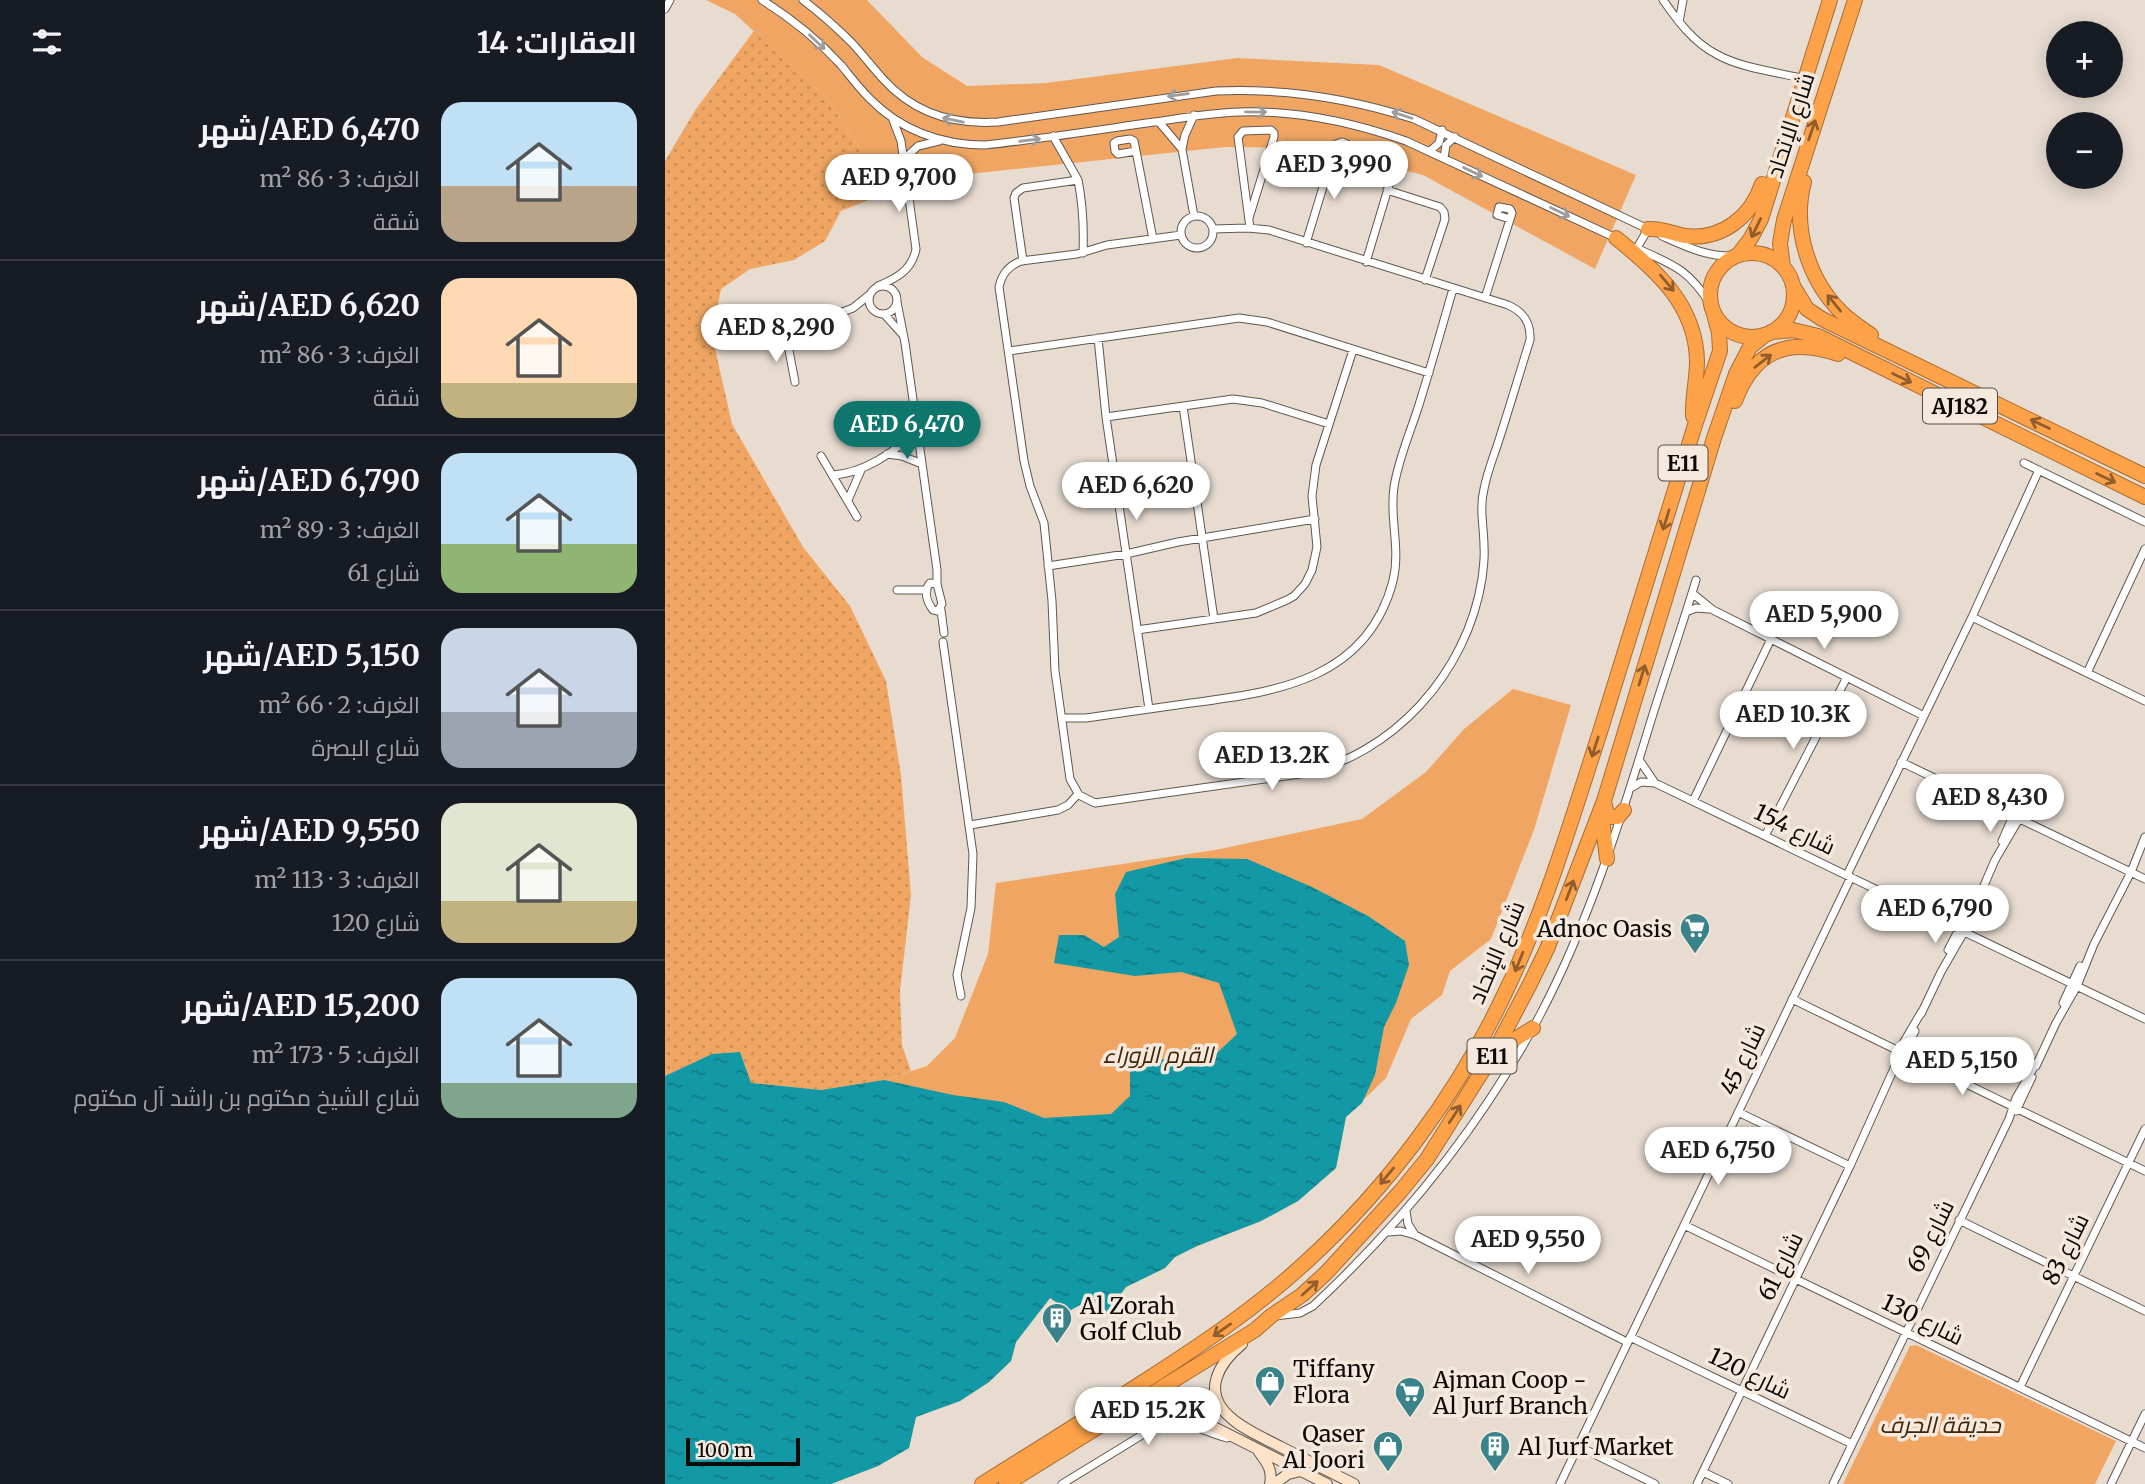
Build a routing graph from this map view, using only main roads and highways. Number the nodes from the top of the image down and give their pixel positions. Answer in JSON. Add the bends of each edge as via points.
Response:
{"nodes":[{"id":1,"x":1830,"y":0,"type":"edge"},
{"id":2,"x":1854,"y":0,"type":"edge"},
{"id":3,"x":1783,"y":152,"type":"junction"},
{"id":4,"x":1804,"y":154,"type":"junction"},
{"id":5,"x":1648,"y":229,"type":"road end"},
{"id":6,"x":1616,"y":238,"type":"road end"},
{"id":7,"x":1736,"y":256,"type":"junction"},
{"id":8,"x":1783,"y":267,"type":"junction"},
{"id":9,"x":1793,"y":286,"type":"junction"},
{"id":10,"x":1712,"y":310,"type":"junction"},
{"id":11,"x":1768,"y":334,"type":"junction"},
{"id":12,"x":1907,"y":360,"type":"junction"},
{"id":13,"x":1877,"y":366,"type":"junction"},
{"id":14,"x":1695,"y":425,"type":"junction"},
{"id":15,"x":1714,"y":438,"type":"junction"},
{"id":16,"x":2145,"y":476,"type":"edge"},
{"id":17,"x":2145,"y":497,"type":"edge"},
{"id":18,"x":1602,"y":805,"type":"junction"},
{"id":19,"x":1624,"y":810,"type":"road end"},
{"id":20,"x":1607,"y":859,"type":"road end"},
{"id":21,"x":1533,"y":1028,"type":"road end"},
{"id":22,"x":1492,"y":1056,"type":"junction"},
{"id":23,"x":982,"y":1484,"type":"edge"},
{"id":24,"x":1006,"y":1484,"type":"edge"}],
"edges":[{"from":1,"to":3,"type":"highway","name":"شارع الإتحاد"},
{"from":4,"to":2,"type":"highway","name":"شارع الإتحاد","one_way":true},
{"from":3,"to":5,"type":"highway","via":[[1769,164],[1752,207],[1724,230],[1697,236]]},
{"from":3,"to":7,"type":"highway","name":"شارع الإتحاد","one_way":true,"via":[[1756,229]]},
{"from":4,"to":8,"type":"highway","name":"شارع الإتحاد","via":[[1782,228]]},
{"from":12,"to":4,"type":"highway","one_way":true,"via":[[1842,313],[1808,260],[1800,200],[1808,167]]},
{"from":6,"to":14,"type":"highway","one_way":true,"via":[[1657,272],[1684,310],[1697,357]]},
{"from":7,"to":8,"type":"highway","via":[[1762,254]]},
{"from":7,"to":10,"type":"highway","via":[[1711,282]]},
{"from":8,"to":9,"type":"highway"},
{"from":9,"to":11,"type":"highway","via":[[1787,318]]},
{"from":9,"to":12,"type":"highway","number":"AJ182","via":[[1814,315]]},
{"from":10,"to":11,"type":"highway","via":[[1721,324],[1741,336]]},
{"from":10,"to":14,"type":"highway","name":"شارع الإتحاد","number":"E11","via":[[1720,351]]},
{"from":11,"to":13,"type":"highway","number":"AJ182","via":[[1805,332]]},
{"from":11,"to":15,"type":"highway","name":"شارع الإتحاد","number":"E11","via":[[1750,347],[1741,361]]},
{"from":16,"to":12,"type":"highway","number":"AJ182","one_way":true},
{"from":15,"to":13,"type":"highway","one_way":true,"via":[[1728,420],[1749,374],[1779,350],[1804,346]]},
{"from":13,"to":17,"type":"highway","number":"AJ182","one_way":true},
{"from":14,"to":23,"type":"highway","name":"شارع الإتحاد","number":"E11","one_way":true,"via":[[1565,844],[1505,993],[1440,1107],[1410,1149],[1333,1236],[1254,1307]]},
{"from":18,"to":15,"type":"highway","name":"شارع الإتحاد","number":"E11","one_way":true},
{"from":18,"to":19,"type":"highway","via":[[1611,817]]},
{"from":18,"to":20,"type":"highway"},
{"from":22,"to":18,"type":"highway","name":"شارع الإتحاد","number":"E11","one_way":true,"via":[[1547,950]]},
{"from":21,"to":22,"type":"highway"},
{"from":24,"to":22,"type":"highway","name":"شارع الإتحاد","number":"E11","one_way":true,"via":[[1255,1330],[1302,1295],[1427,1159]]}]}
